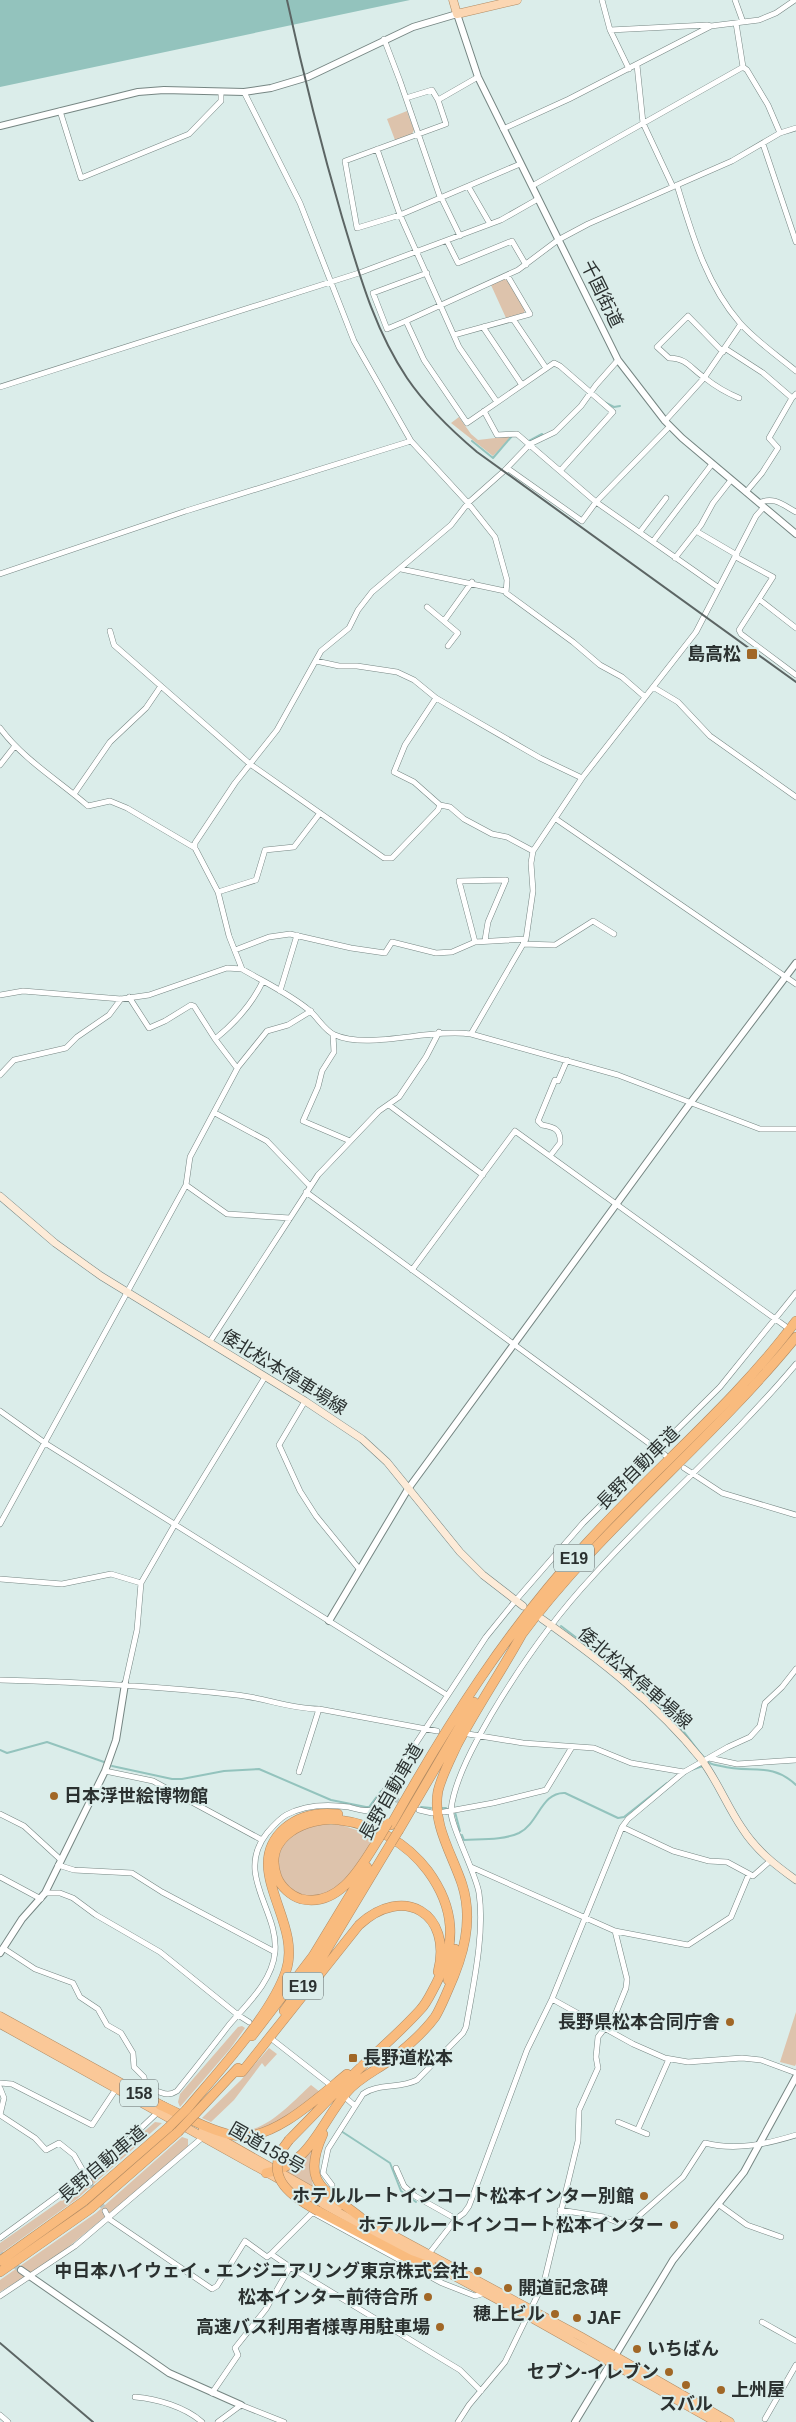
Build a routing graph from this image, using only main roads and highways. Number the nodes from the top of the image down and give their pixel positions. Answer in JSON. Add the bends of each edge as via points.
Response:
{"nodes":[{"id":1,"x":517,"y":0,"type":"edge"},
{"id":2,"x":454,"y":3,"type":"edge"},
{"id":3,"x":0,"y":1196,"type":"edge"},
{"id":4,"x":796,"y":1321,"type":"edge"},
{"id":5,"x":796,"y":1336,"type":"edge"},
{"id":6,"x":523,"y":1606,"type":"dead end"},
{"id":7,"x":542,"y":1620,"type":"dead end"},
{"id":8,"x":522,"y":1634,"type":"junction"},
{"id":9,"x":393,"y":1826,"type":"junction"},
{"id":10,"x":384,"y":1840,"type":"junction"},
{"id":11,"x":796,"y":1880,"type":"edge"},
{"id":12,"x":427,"y":2000,"type":"junction"},
{"id":13,"x":442,"y":2002,"type":"junction"},
{"id":14,"x":0,"y":2016,"type":"edge"},
{"id":15,"x":0,"y":2024,"type":"edge"},
{"id":16,"x":384,"y":2045,"type":"junction"},
{"id":17,"x":235,"y":2072,"type":"junction"},
{"id":18,"x":337,"y":2104,"type":"junction"},
{"id":19,"x":159,"y":2109,"type":"junction"},
{"id":20,"x":191,"y":2112,"type":"junction"},
{"id":21,"x":277,"y":2171,"type":"junction"},
{"id":22,"x":266,"y":2172,"type":"junction"},
{"id":23,"x":360,"y":2218,"type":"junction"},
{"id":24,"x":0,"y":2261,"type":"edge"},
{"id":25,"x":0,"y":2272,"type":"edge"},
{"id":26,"x":448,"y":2273,"type":"junction"},
{"id":27,"x":530,"y":2313,"type":"junction"},
{"id":28,"x":613,"y":2359,"type":"junction"},
{"id":29,"x":716,"y":2422,"type":"edge"},
{"id":30,"x":730,"y":2422,"type":"edge"}],
"edges":[{"from":1,"to":2,"type":"main road","via":[[457,14]]},
{"from":3,"to":6,"type":"main road","name":"倭北松本停車場線","via":[[55,1243],[128,1293],[362,1439],[387,1462],[483,1576]]},
{"from":4,"to":9,"type":"highway","name":"長野自動車道","number":"E19","via":[[740,1388],[559,1573],[500,1648],[436,1746]]},
{"from":5,"to":8,"type":"highway","name":"長野自動車道","number":"E19","via":[[730,1412],[596,1548]]},
{"from":7,"to":11,"type":"main road","name":"倭北松本停車場線","via":[[636,1693],[706,1760],[741,1828],[770,1861]]},
{"from":8,"to":9,"type":"highway","name":"長野自動車道","number":"E19"},
{"from":8,"to":13,"type":"highway","via":[[465,1729],[439,1790],[438,1820],[463,1886],[467,1919],[461,1961]]},
{"from":9,"to":10,"type":"highway","name":"長野自動車道","number":"E19"},
{"from":10,"to":12,"type":"highway","via":[[352,1878],[328,1896],[309,1900],[298,1898],[284,1888],[277,1877],[275,1863],[280,1844],[294,1828],[314,1820],[333,1819],[366,1826],[389,1836],[408,1850],[437,1885],[450,1924],[447,1960]]},
{"from":10,"to":17,"type":"highway","name":"長野自動車道","number":"E19","via":[[320,1961]]},
{"from":10,"to":20,"type":"highway","name":"長野自動車道","number":"E19","via":[[291,1986]]},
{"from":12,"to":16,"type":"highway"},
{"from":12,"to":17,"type":"highway","via":[[440,1962],[438,1930],[429,1916],[416,1908],[402,1905],[387,1907],[359,1925],[242,2072]]},
{"from":13,"to":18,"type":"highway","via":[[436,2016],[415,2037],[395,2056],[360,2079]]},
{"from":13,"to":20,"type":"highway","via":[[455,1951],[456,1923],[446,1892],[432,1868],[403,1838],[369,1820],[335,1813],[305,1816],[282,1830],[273,1844],[268,1863],[270,1884],[289,1939],[286,1973]]},
{"from":14,"to":19,"type":"highway","name":"国道158号","number":"158","via":[[149,2094]]},
{"from":15,"to":19,"type":"highway","name":"国道158号","number":"158"},
{"from":16,"to":19,"type":"highway","via":[[300,2110],[256,2135],[233,2135]]},
{"from":16,"to":26,"type":"highway","bridge":true,"via":[[289,2140],[278,2160],[278,2175],[293,2197],[315,2212],[409,2259]]},
{"from":17,"to":20,"type":"highway","name":"長野自動車道","number":"E19"},
{"from":18,"to":21,"type":"highway","via":[[299,2158]]},
{"from":18,"to":23,"type":"highway","via":[[315,2156],[314,2174],[323,2190]]},
{"from":19,"to":21,"type":"highway","name":"国道158号","number":"158"},
{"from":19,"to":22,"type":"highway","name":"国道158号","number":"158","via":[[203,2138]]},
{"from":20,"to":24,"type":"highway","name":"長野自動車道","number":"E19","bridge":true,"via":[[169,2127],[84,2201]]},
{"from":20,"to":25,"type":"highway","name":"長野自動車道","number":"E19","bridge":true,"via":[[178,2132],[90,2209]]},
{"from":21,"to":22,"type":"highway"},
{"from":21,"to":23,"type":"highway","name":"国道158号","number":"158"},
{"from":22,"to":26,"type":"highway","name":"国道158号","number":"158"},
{"from":23,"to":27,"type":"highway","name":"国道158号","number":"158"},
{"from":26,"to":27,"type":"highway","name":"国道158号","number":"158"},
{"from":27,"to":28,"type":"highway","name":"国道158号","number":"158"},
{"from":28,"to":29,"type":"highway","name":"国道158号","number":"158"},
{"from":28,"to":30,"type":"highway","name":"国道158号","number":"158"}]}
